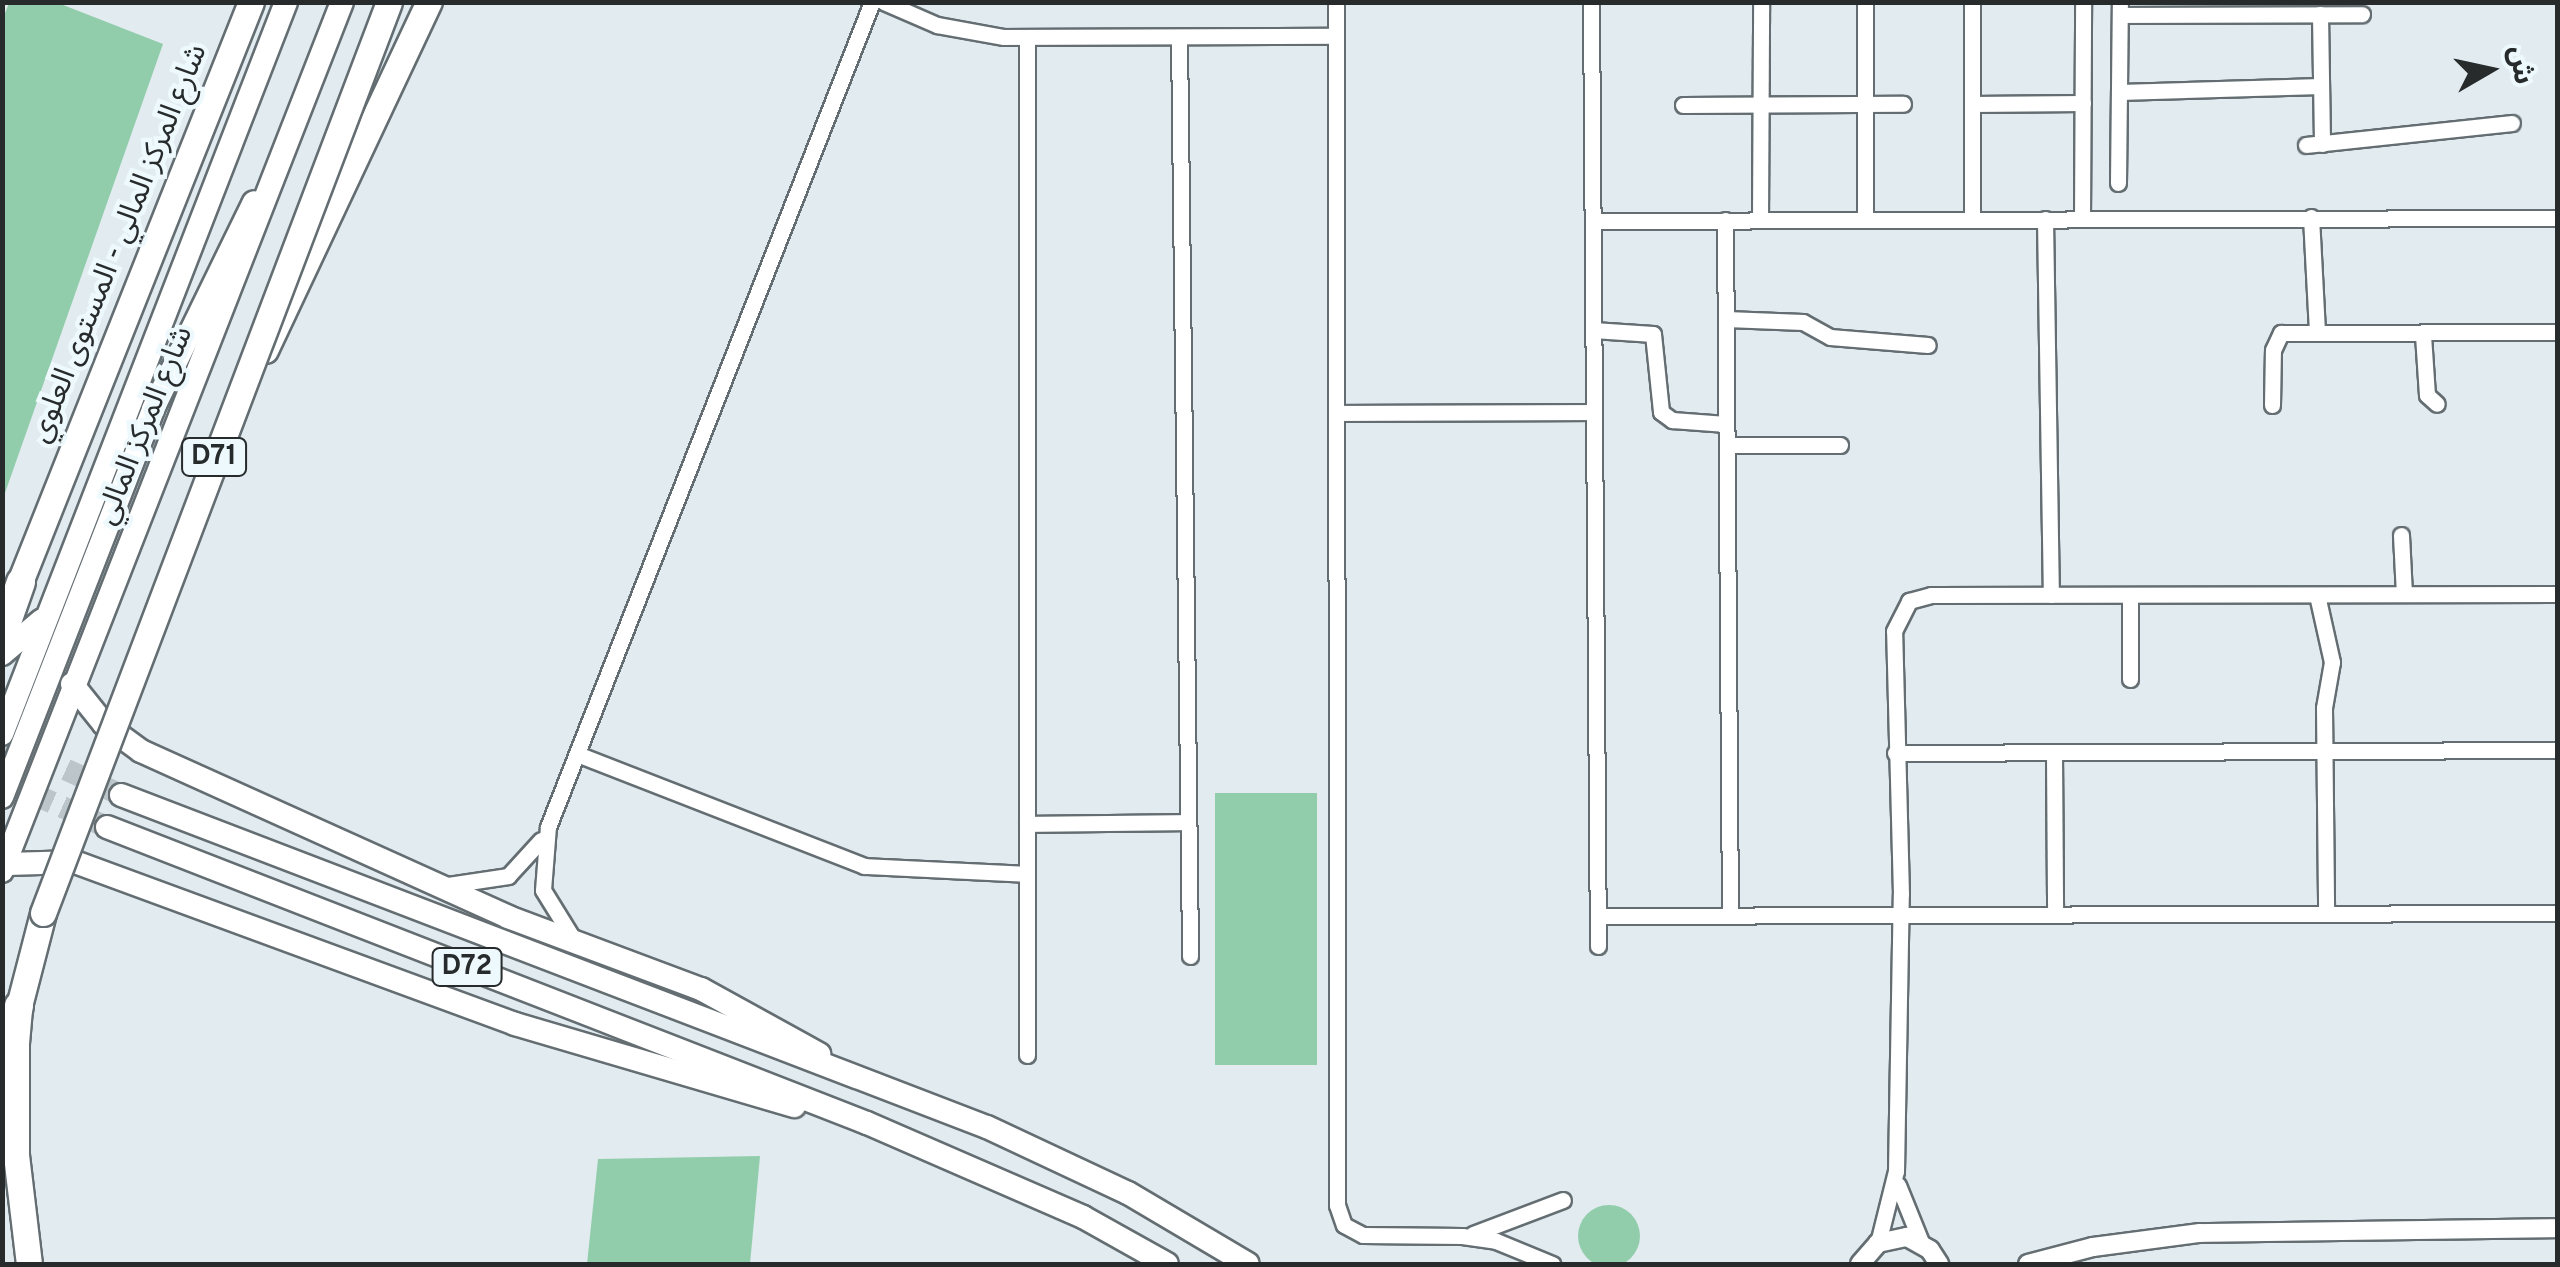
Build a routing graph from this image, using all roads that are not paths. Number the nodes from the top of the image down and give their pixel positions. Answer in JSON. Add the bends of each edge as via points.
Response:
{"nodes":[{"id":1,"x":251,"y":2,"type":"edge"},
{"id":2,"x":286,"y":2,"type":"edge"},
{"id":3,"x":342,"y":2,"type":"edge"},
{"id":4,"x":389,"y":2,"type":"edge"},
{"id":5,"x":429,"y":2,"type":"edge"},
{"id":6,"x":872,"y":2,"type":"edge"},
{"id":7,"x":884,"y":2,"type":"edge"},
{"id":8,"x":1336,"y":2,"type":"edge"},
{"id":9,"x":1591,"y":2,"type":"edge"},
{"id":10,"x":1761,"y":2,"type":"edge"},
{"id":11,"x":1864,"y":2,"type":"edge"},
{"id":12,"x":1972,"y":2,"type":"edge"},
{"id":13,"x":2083,"y":2,"type":"edge"},
{"id":14,"x":2120,"y":9,"type":"edge"},
{"id":15,"x":2320,"y":14,"type":"junction"},
{"id":16,"x":2362,"y":14,"type":"dead end"},
{"id":17,"x":1336,"y":36,"type":"junction"},
{"id":18,"x":1179,"y":37,"type":"junction"},
{"id":19,"x":1026,"y":38,"type":"junction"},
{"id":20,"x":2321,"y":86,"type":"junction"},
{"id":21,"x":2119,"y":92,"type":"junction"},
{"id":22,"x":305,"y":98,"type":"junction"},
{"id":23,"x":2083,"y":103,"type":"junction"},
{"id":24,"x":1865,"y":104,"type":"junction"},
{"id":25,"x":1903,"y":104,"type":"dead end"},
{"id":26,"x":1972,"y":104,"type":"junction"},
{"id":27,"x":1683,"y":105,"type":"dead end"},
{"id":28,"x":1761,"y":105,"type":"junction"},
{"id":29,"x":2512,"y":123,"type":"dead end"},
{"id":30,"x":2118,"y":183,"type":"dead end"},
{"id":31,"x":2082,"y":218,"type":"junction"},
{"id":32,"x":2311,"y":218,"type":"junction"},
{"id":33,"x":2558,"y":218,"type":"edge"},
{"id":34,"x":1972,"y":219,"type":"junction"},
{"id":35,"x":2045,"y":219,"type":"junction"},
{"id":36,"x":1725,"y":220,"type":"junction"},
{"id":37,"x":1760,"y":220,"type":"junction"},
{"id":38,"x":1864,"y":220,"type":"junction"},
{"id":39,"x":1593,"y":221,"type":"junction"},
{"id":40,"x":1726,"y":318,"type":"junction"},
{"id":41,"x":1593,"y":330,"type":"junction"},
{"id":42,"x":2558,"y":332,"type":"edge"},
{"id":43,"x":2317,"y":333,"type":"junction"},
{"id":44,"x":2423,"y":335,"type":"junction"},
{"id":45,"x":1928,"y":344,"type":"dead end"},
{"id":46,"x":241,"y":388,"type":"junction"},
{"id":47,"x":2437,"y":404,"type":"dead end"},
{"id":48,"x":2272,"y":405,"type":"dead end"},
{"id":49,"x":1594,"y":412,"type":"junction"},
{"id":50,"x":1336,"y":413,"type":"junction"},
{"id":51,"x":1726,"y":424,"type":"junction"},
{"id":52,"x":1726,"y":445,"type":"junction"},
{"id":53,"x":1840,"y":446,"type":"dead end"},
{"id":54,"x":2401,"y":536,"type":"dead end"},
{"id":55,"x":21,"y":582,"type":"junction"},
{"id":56,"x":2317,"y":594,"type":"junction"},
{"id":57,"x":2404,"y":594,"type":"junction"},
{"id":58,"x":2558,"y":594,"type":"edge"},
{"id":59,"x":2050,"y":595,"type":"junction"},
{"id":60,"x":2130,"y":595,"type":"junction"},
{"id":61,"x":48,"y":614,"type":"junction"},
{"id":62,"x":2,"y":620,"type":"edge"},
{"id":63,"x":2,"y":636,"type":"edge"},
{"id":64,"x":2,"y":654,"type":"edge"},
{"id":65,"x":2130,"y":678,"type":"dead end"},
{"id":66,"x":72,"y":684,"type":"junction"},
{"id":67,"x":5,"y":717,"type":"edge"},
{"id":68,"x":2325,"y":750,"type":"junction"},
{"id":69,"x":2558,"y":750,"type":"edge"},
{"id":70,"x":1895,"y":753,"type":"junction"},
{"id":71,"x":577,"y":754,"type":"junction"},
{"id":72,"x":2054,"y":754,"type":"junction"},
{"id":73,"x":8,"y":770,"type":"edge"},
{"id":74,"x":121,"y":795,"type":"tunnel mouth"},
{"id":75,"x":2,"y":797,"type":"edge"},
{"id":76,"x":1188,"y":822,"type":"junction"},
{"id":77,"x":1027,"y":824,"type":"junction"},
{"id":78,"x":107,"y":827,"type":"tunnel mouth"},
{"id":79,"x":548,"y":827,"type":"junction"},
{"id":80,"x":4,"y":867,"type":"edge"},
{"id":81,"x":1027,"y":874,"type":"junction"},
{"id":82,"x":441,"y":886,"type":"junction"},
{"id":83,"x":2558,"y":913,"type":"edge"},
{"id":84,"x":2054,"y":914,"type":"junction"},
{"id":85,"x":2326,"y":914,"type":"junction"},
{"id":86,"x":1730,"y":915,"type":"junction"},
{"id":87,"x":1895,"y":915,"type":"junction"},
{"id":88,"x":1598,"y":916,"type":"junction"},
{"id":89,"x":578,"y":943,"type":"junction"},
{"id":90,"x":1598,"y":946,"type":"dead end"},
{"id":91,"x":1190,"y":956,"type":"dead end"},
{"id":92,"x":19,"y":1006,"type":"junction"},
{"id":93,"x":1027,"y":1055,"type":"dead end"},
{"id":94,"x":2,"y":1069,"type":"edge"},
{"id":95,"x":841,"y":1072,"type":"junction"},
{"id":96,"x":827,"y":1108,"type":"junction"},
{"id":97,"x":1896,"y":1171,"type":"junction"},
{"id":98,"x":1563,"y":1200,"type":"dead end"},
{"id":99,"x":2558,"y":1228,"type":"edge"},
{"id":100,"x":1462,"y":1236,"type":"junction"},
{"id":101,"x":1878,"y":1242,"type":"junction"},
{"id":102,"x":1920,"y":1242,"type":"junction"},
{"id":103,"x":1943,"y":1263,"type":"edge"},
{"id":104,"x":29,"y":1264,"type":"edge"},
{"id":105,"x":1167,"y":1264,"type":"edge"},
{"id":106,"x":1248,"y":1264,"type":"edge"},
{"id":107,"x":1552,"y":1264,"type":"edge"},
{"id":108,"x":1860,"y":1264,"type":"edge"},
{"id":109,"x":2028,"y":1264,"type":"edge"}],
"edges":[{"from":1,"to":55,"type":"highway","name":"شارع المركز المالي - المستوى العلوي"},
{"from":2,"to":61,"type":"main road","name":"شارع المركز المالي"},
{"from":3,"to":22,"type":"main road","name":"شارع المركز المالي","number":"D71"},
{"from":4,"to":46,"type":"highway","number":"D71","bridge":true},
{"from":5,"to":46,"type":"highway","bridge":true,"via":[[287,311]]},
{"from":6,"to":71,"type":"street"},
{"from":7,"to":19,"type":"street","via":[[959,31]]},
{"from":8,"to":17,"type":"street"},
{"from":9,"to":39,"type":"street"},
{"from":10,"to":28,"type":"street"},
{"from":11,"to":24,"type":"street"},
{"from":12,"to":26,"type":"street"},
{"from":13,"to":23,"type":"street"},
{"from":14,"to":15,"type":"street"},
{"from":14,"to":21,"type":"street"},
{"from":15,"to":16,"type":"street"},
{"from":15,"to":20,"type":"street"},
{"from":17,"to":18,"type":"street"},
{"from":17,"to":50,"type":"street"},
{"from":18,"to":19,"type":"street"},
{"from":18,"to":76,"type":"street"},
{"from":19,"to":77,"type":"street"},
{"from":20,"to":21,"type":"street"},
{"from":20,"to":29,"type":"street","via":[[2314,144]]},
{"from":21,"to":30,"type":"street"},
{"from":22,"to":66,"type":"main road","name":"شارع المركز المالي","number":"D71"},
{"from":22,"to":73,"type":"main road","via":[[165,382]]},
{"from":23,"to":26,"type":"street"},
{"from":23,"to":31,"type":"street"},
{"from":24,"to":25,"type":"street"},
{"from":24,"to":28,"type":"street"},
{"from":24,"to":38,"type":"street"},
{"from":26,"to":34,"type":"street"},
{"from":27,"to":28,"type":"street"},
{"from":28,"to":37,"type":"street"},
{"from":31,"to":32,"type":"street"},
{"from":31,"to":35,"type":"street"},
{"from":32,"to":33,"type":"street"},
{"from":32,"to":43,"type":"street"},
{"from":34,"to":35,"type":"street"},
{"from":34,"to":38,"type":"street"},
{"from":35,"to":59,"type":"street"},
{"from":36,"to":37,"type":"street"},
{"from":36,"to":39,"type":"street"},
{"from":36,"to":40,"type":"street"},
{"from":37,"to":38,"type":"street"},
{"from":39,"to":41,"type":"street"},
{"from":40,"to":45,"type":"street","via":[[1803,322],[1830,337]]},
{"from":40,"to":51,"type":"street"},
{"from":41,"to":49,"type":"street"},
{"from":41,"to":51,"type":"street","via":[[1654,334],[1660,412],[1672,420]]},
{"from":42,"to":44,"type":"street"},
{"from":43,"to":44,"type":"street"},
{"from":43,"to":48,"type":"street","via":[[2281,333],[2275,340]]},
{"from":44,"to":47,"type":"street","via":[[2427,395]]},
{"from":46,"to":92,"type":"highway","number":"D71","bridge":true,"via":[[43,914]]},
{"from":49,"to":50,"type":"street"},
{"from":49,"to":88,"type":"street"},
{"from":50,"to":100,"type":"street","via":[[1337,1204],[1344,1224],[1362,1235]]},
{"from":51,"to":52,"type":"street"},
{"from":52,"to":53,"type":"street"},
{"from":52,"to":86,"type":"street"},
{"from":54,"to":57,"type":"street"},
{"from":55,"to":62,"type":"highway","name":"شارع المركز المالي - المستوى العلوي"},
{"from":55,"to":63,"type":"highway"},
{"from":56,"to":57,"type":"street"},
{"from":56,"to":60,"type":"street"},
{"from":56,"to":68,"type":"street","via":[[2332,652]]},
{"from":57,"to":58,"type":"street"},
{"from":59,"to":60,"type":"street"},
{"from":59,"to":70,"type":"street","via":[[1920,596],[1901,609],[1894,630]]},
{"from":60,"to":65,"type":"street"},
{"from":61,"to":64,"type":"main road"},
{"from":61,"to":67,"type":"main road","name":"شارع المركز المالي"},
{"from":66,"to":80,"type":"main road","name":"شارع المركز المالي","number":"D71"},
{"from":66,"to":82,"type":"main road","via":[[128,744]]},
{"from":67,"to":73,"type":"street"},
{"from":68,"to":69,"type":"street"},
{"from":68,"to":72,"type":"street"},
{"from":68,"to":85,"type":"street"},
{"from":70,"to":72,"type":"street"},
{"from":70,"to":87,"type":"street"},
{"from":71,"to":79,"type":"street"},
{"from":71,"to":81,"type":"street","via":[[864,866]]},
{"from":72,"to":84,"type":"street"},
{"from":73,"to":75,"type":"main road"},
{"from":74,"to":95,"type":"main road","number":"D72"},
{"from":76,"to":77,"type":"street"},
{"from":76,"to":91,"type":"street"},
{"from":77,"to":81,"type":"street"},
{"from":78,"to":96,"type":"main road","number":"D72"},
{"from":79,"to":82,"type":"street","via":[[508,876]]},
{"from":79,"to":89,"type":"street","via":[[543,890],[558,924]]},
{"from":80,"to":96,"type":"main road","via":[[75,862],[584,1046],[757,1099]]},
{"from":81,"to":93,"type":"street"},
{"from":82,"to":89,"type":"main road"},
{"from":83,"to":85,"type":"street"},
{"from":84,"to":85,"type":"street"},
{"from":84,"to":87,"type":"street"},
{"from":86,"to":87,"type":"street"},
{"from":86,"to":88,"type":"street"},
{"from":87,"to":97,"type":"street"},
{"from":88,"to":90,"type":"street"},
{"from":89,"to":95,"type":"main road","via":[[741,1008]]},
{"from":92,"to":94,"type":"highway"},
{"from":92,"to":104,"type":"highway","via":[[16,1155]]},
{"from":95,"to":106,"type":"main road","number":"D72","via":[[1082,1170]]},
{"from":96,"to":105,"type":"main road","number":"D72","via":[[1052,1203]]},
{"from":97,"to":101,"type":"street"},
{"from":97,"to":102,"type":"street"},
{"from":98,"to":100,"type":"street"},
{"from":99,"to":109,"type":"street","via":[[2200,1234]]},
{"from":100,"to":107,"type":"street","via":[[1496,1241]]},
{"from":101,"to":102,"type":"street"},
{"from":101,"to":108,"type":"street"},
{"from":102,"to":103,"type":"street"}]}
